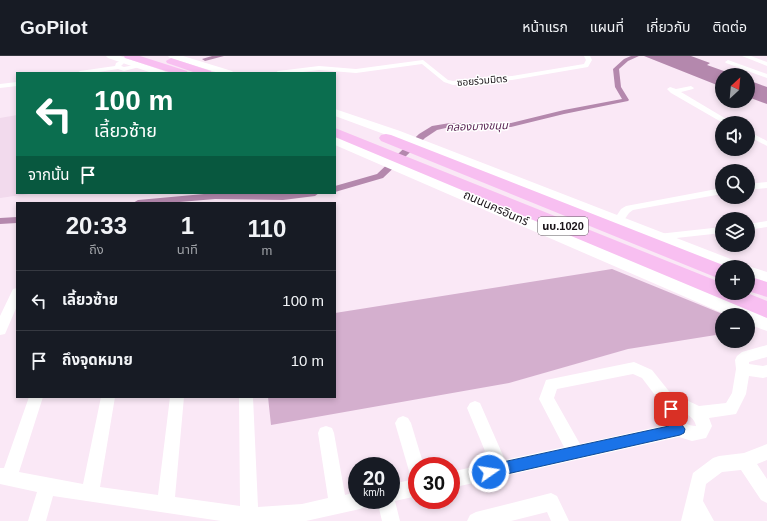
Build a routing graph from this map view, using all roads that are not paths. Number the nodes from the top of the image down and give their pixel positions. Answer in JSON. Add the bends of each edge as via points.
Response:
{"nodes":[{"id":1,"x":110,"y":56,"type":"edge"},
{"id":2,"x":156,"y":56,"type":"edge"},
{"id":3,"x":173,"y":56,"type":"edge"},
{"id":4,"x":416,"y":56,"type":"edge"},
{"id":5,"x":587,"y":56,"type":"edge"},
{"id":6,"x":745,"y":56,"type":"edge"},
{"id":7,"x":124,"y":61,"type":"edge"},
{"id":8,"x":423,"y":62,"type":"junction"},
{"id":9,"x":728,"y":62,"type":"dead end"},
{"id":10,"x":767,"y":64,"type":"edge"},
{"id":11,"x":142,"y":66,"type":"junction"},
{"id":12,"x":494,"y":70,"type":"dead end"},
{"id":13,"x":84,"y":72,"type":"edge"},
{"id":14,"x":158,"y":72,"type":"edge"},
{"id":15,"x":180,"y":72,"type":"edge"},
{"id":16,"x":204,"y":72,"type":"edge"},
{"id":17,"x":226,"y":72,"type":"edge"},
{"id":18,"x":286,"y":72,"type":"edge"},
{"id":19,"x":767,"y":76,"type":"edge"},
{"id":20,"x":504,"y":78,"type":"junction"},
{"id":21,"x":16,"y":84,"type":"edge"},
{"id":22,"x":0,"y":86,"type":"edge"},
{"id":23,"x":691,"y":88,"type":"dead end"},
{"id":24,"x":336,"y":113,"type":"edge"},
{"id":25,"x":717,"y":116,"type":"edge"},
{"id":26,"x":336,"y":119,"type":"edge"},
{"id":27,"x":336,"y":132,"type":"edge"},
{"id":28,"x":755,"y":138,"type":"edge"},
{"id":29,"x":336,"y":140,"type":"edge"},
{"id":30,"x":767,"y":144,"type":"edge"},
{"id":31,"x":403,"y":152,"type":"junction"},
{"id":32,"x":767,"y":185,"type":"edge"},
{"id":33,"x":755,"y":186,"type":"edge"},
{"id":34,"x":715,"y":192,"type":"edge"},
{"id":35,"x":618,"y":221,"type":"junction"},
{"id":36,"x":767,"y":224,"type":"edge"},
{"id":37,"x":755,"y":226,"type":"edge"},
{"id":38,"x":715,"y":231,"type":"edge"},
{"id":39,"x":658,"y":237,"type":"junction"},
{"id":40,"x":717,"y":260,"type":"edge"},
{"id":41,"x":715,"y":269,"type":"edge"},
{"id":42,"x":755,"y":275,"type":"edge"},
{"id":43,"x":767,"y":279,"type":"edge"},
{"id":44,"x":755,"y":286,"type":"edge"},
{"id":45,"x":715,"y":288,"type":"edge"},
{"id":46,"x":767,"y":290,"type":"edge"},
{"id":47,"x":16,"y":294,"type":"edge"},
{"id":48,"x":743,"y":300,"type":"edge"},
{"id":49,"x":730,"y":308,"type":"edge"},
{"id":50,"x":767,"y":310,"type":"edge"},
{"id":51,"x":755,"y":319,"type":"edge"},
{"id":52,"x":767,"y":324,"type":"edge"},
{"id":53,"x":0,"y":330,"type":"edge"},
{"id":54,"x":767,"y":352,"type":"edge"},
{"id":55,"x":743,"y":369,"type":"junction"},
{"id":56,"x":767,"y":370,"type":"edge"},
{"id":57,"x":36,"y":398,"type":"edge"},
{"id":58,"x":108,"y":398,"type":"edge"},
{"id":59,"x":178,"y":398,"type":"edge"},
{"id":60,"x":246,"y":398,"type":"edge"},
{"id":61,"x":673,"y":407,"type":"junction"},
{"id":62,"x":475,"y":408,"type":"dead end"},
{"id":63,"x":697,"y":413,"type":"junction"},
{"id":64,"x":403,"y":423,"type":"dead end"},
{"id":65,"x":680,"y":429,"type":"junction"},
{"id":66,"x":326,"y":433,"type":"dead end"},
{"id":67,"x":576,"y":452,"type":"junction"},
{"id":68,"x":767,"y":452,"type":"edge"},
{"id":69,"x":413,"y":457,"type":"edge"},
{"id":70,"x":745,"y":461,"type":"junction"},
{"id":71,"x":501,"y":469,"type":"junction"},
{"id":72,"x":4,"y":477,"type":"edge"},
{"id":73,"x":460,"y":478,"type":"edge"},
{"id":74,"x":46,"y":486,"type":"junction"},
{"id":75,"x":90,"y":494,"type":"junction"},
{"id":76,"x":767,"y":494,"type":"edge"},
{"id":77,"x":694,"y":502,"type":"junction"},
{"id":78,"x":348,"y":503,"type":"edge"},
{"id":79,"x":166,"y":504,"type":"junction"},
{"id":80,"x":338,"y":505,"type":"junction"},
{"id":81,"x":388,"y":509,"type":"edge"},
{"id":82,"x":249,"y":516,"type":"junction"},
{"id":83,"x":303,"y":517,"type":"edge"},
{"id":84,"x":37,"y":521,"type":"edge"},
{"id":85,"x":391,"y":521,"type":"edge"},
{"id":86,"x":476,"y":521,"type":"edge"},
{"id":87,"x":560,"y":521,"type":"edge"},
{"id":88,"x":690,"y":521,"type":"edge"},
{"id":89,"x":705,"y":521,"type":"edge"}],
"edges":[{"from":1,"to":7,"type":"main road"},
{"from":2,"to":16,"type":"main road"},
{"from":3,"to":17,"type":"main road"},
{"from":4,"to":8,"type":"street","name":"ซอยร่วมมิตร"},
{"from":5,"to":20,"type":"street","name":"ซอยร่วมมิตร","via":[[589,60],[586,66]]},
{"from":6,"to":10,"type":"street"},
{"from":7,"to":11,"type":"main road"},
{"from":7,"to":13,"type":"street"},
{"from":7,"to":15,"type":"main road"},
{"from":8,"to":18,"type":"street","via":[[356,71],[319,68]]},
{"from":8,"to":20,"type":"street","name":"ซอยร่วมมิตร","via":[[450,83]]},
{"from":9,"to":19,"type":"street"},
{"from":11,"to":14,"type":"main road"},
{"from":11,"to":15,"type":"main road"},
{"from":12,"to":20,"type":"street"},
{"from":21,"to":22,"type":"street"},
{"from":23,"to":25,"type":"street","via":[[672,90]]},
{"from":24,"to":31,"type":"main road","name":"ถนนนครอินทร์","number":"นบ.1020"},
{"from":26,"to":31,"type":"main road","name":"ถนนนครอินทร์","number":"นบ.1020"},
{"from":27,"to":31,"type":"main road","name":"ถนนนครอินทร์","number":"นบ.1020"},
{"from":28,"to":30,"type":"street"},
{"from":29,"to":31,"type":"main road","name":"ถนนนครอินทร์","number":"นบ.1020"},
{"from":31,"to":35,"type":"main road","name":"ถนนนครอินทร์","number":"นบ.1020"},
{"from":31,"to":41,"type":"main road","name":"ถนนนครอินทร์","number":"นบ.1020"},
{"from":31,"to":45,"type":"main road","name":"ถนนนครอินทร์","number":"นบ.1020"},
{"from":31,"to":49,"type":"main road","name":"ถนนนครอินทร์","number":"นบ.1020"},
{"from":32,"to":33,"type":"street"},
{"from":34,"to":35,"type":"street","via":[[630,208]]},
{"from":35,"to":39,"type":"main road","name":"ถนนนครอินทร์","number":"นบ.1020"},
{"from":36,"to":37,"type":"street"},
{"from":38,"to":39,"type":"street"},
{"from":39,"to":40,"type":"main road","name":"ถนนนครอินทร์","number":"นบ.1020"},
{"from":42,"to":43,"type":"main road"},
{"from":44,"to":46,"type":"main road"},
{"from":47,"to":53,"type":"street"},
{"from":48,"to":50,"type":"main road"},
{"from":51,"to":52,"type":"main road","name":"ถนนนครอินทร์","number":"นบ.1020"},
{"from":54,"to":55,"type":"street","via":[[747,356],[742,360]]},
{"from":55,"to":56,"type":"street","via":[[763,372]]},
{"from":55,"to":63,"type":"street","via":[[739,394],[731,409]]},
{"from":57,"to":72,"type":"street"},
{"from":58,"to":75,"type":"street"},
{"from":59,"to":79,"type":"street"},
{"from":60,"to":82,"type":"street"},
{"from":61,"to":63,"type":"street","via":[[687,407]]},
{"from":61,"to":65,"type":"street","via":[[669,412],[670,416]]},
{"from":61,"to":67,"type":"street","via":[[647,374],[634,368],[552,384],[546,399]]},
{"from":62,"to":71,"type":"street"},
{"from":63,"to":65,"type":"street","via":[[704,426],[700,433],[690,434]]},
{"from":64,"to":69,"type":"street"},
{"from":65,"to":67,"type":"street"},
{"from":66,"to":80,"type":"street"},
{"from":67,"to":71,"type":"street"},
{"from":68,"to":70,"type":"street"},
{"from":70,"to":76,"type":"street"},
{"from":70,"to":77,"type":"street","via":[[720,464],[699,479]]},
{"from":71,"to":73,"type":"street"},
{"from":72,"to":74,"type":"street"},
{"from":74,"to":75,"type":"street"},
{"from":74,"to":84,"type":"street"},
{"from":75,"to":79,"type":"street"},
{"from":77,"to":88,"type":"street"},
{"from":77,"to":89,"type":"street"},
{"from":78,"to":80,"type":"street"},
{"from":79,"to":82,"type":"street"},
{"from":80,"to":83,"type":"street"},
{"from":81,"to":85,"type":"street"},
{"from":82,"to":83,"type":"street"},
{"from":86,"to":87,"type":"street","via":[[551,502]]}]}
